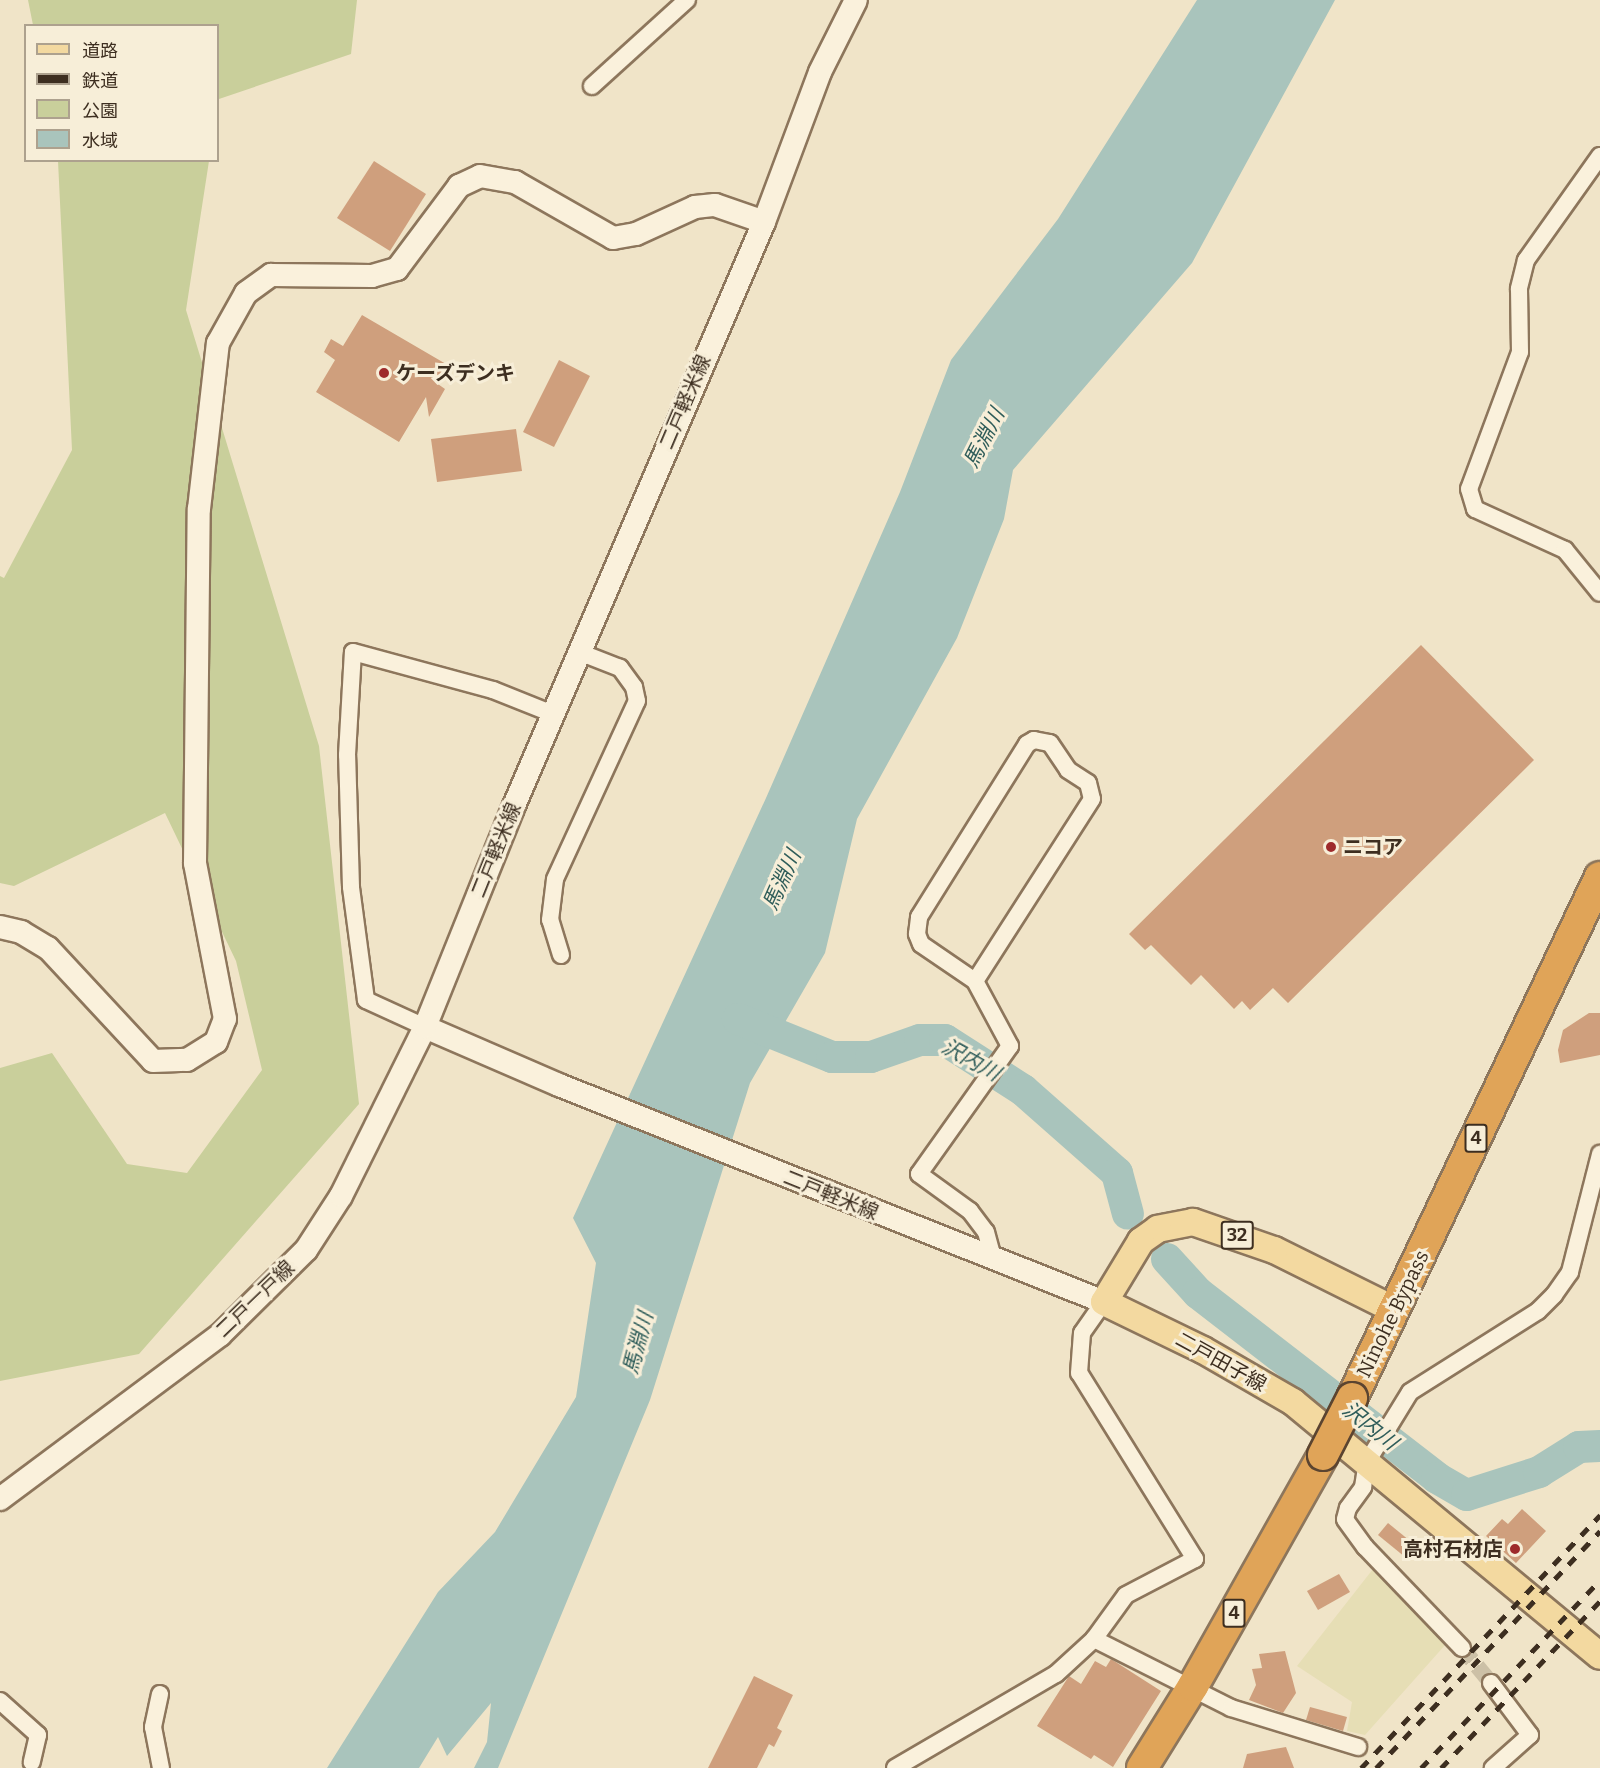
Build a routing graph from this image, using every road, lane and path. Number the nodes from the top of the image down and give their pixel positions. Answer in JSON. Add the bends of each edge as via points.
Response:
{"nodes":[{"id":1,"x":687,"y":0,"type":"edge"},
{"id":2,"x":856,"y":0,"type":"edge"},
{"id":3,"x":592,"y":86,"type":"dead end"},
{"id":4,"x":1600,"y":156,"type":"edge"},
{"id":5,"x":764,"y":222,"type":"junction"},
{"id":6,"x":1600,"y":593,"type":"edge"},
{"id":7,"x":579,"y":652,"type":"junction"},
{"id":8,"x":553,"y":714,"type":"junction"},
{"id":9,"x":1600,"y":878,"type":"edge"},
{"id":10,"x":0,"y":927,"type":"edge"},
{"id":11,"x":561,"y":955,"type":"dead end"},
{"id":12,"x":975,"y":981,"type":"junction"},
{"id":13,"x":425,"y":1027,"type":"junction"},
{"id":14,"x":1600,"y":1154,"type":"edge"},
{"id":15,"x":993,"y":1259,"type":"junction"},
{"id":16,"x":1104,"y":1302,"type":"junction"},
{"id":17,"x":1395,"y":1310,"type":"junction"},
{"id":18,"x":1367,"y":1462,"type":"junction"},
{"id":19,"x":0,"y":1499,"type":"edge"},
{"id":20,"x":1094,"y":1639,"type":"junction"},
{"id":21,"x":1462,"y":1648,"type":"tunnel mouth"},
{"id":22,"x":1600,"y":1656,"type":"edge"},
{"id":23,"x":1491,"y":1683,"type":"tunnel mouth"},
{"id":24,"x":1193,"y":1686,"type":"junction"},
{"id":25,"x":160,"y":1694,"type":"dead end"},
{"id":26,"x":0,"y":1701,"type":"edge"},
{"id":27,"x":1358,"y":1747,"type":"dead end"},
{"id":28,"x":32,"y":1762,"type":"dead end"},
{"id":29,"x":160,"y":1768,"type":"edge"},
{"id":30,"x":895,"y":1768,"type":"edge"},
{"id":31,"x":1142,"y":1768,"type":"edge"},
{"id":32,"x":1493,"y":1768,"type":"edge"}],
"edges":[{"from":1,"to":3,"type":"street"},
{"from":2,"to":5,"type":"main road","name":"二戸軽米線","via":[[820,72]]},
{"from":4,"to":6,"type":"street","via":[[1526,261],[1519,289],[1520,352],[1469,489],[1475,509],[1565,550]]},
{"from":5,"to":7,"type":"main road","name":"二戸軽米線"},
{"from":5,"to":10,"type":"main road","via":[[715,205],[695,207],[636,234],[613,238],[515,182],[480,176],[459,186],[397,268],[372,276],[271,275],[246,293],[218,343],[199,509],[195,863],[225,1019],[216,1042],[187,1060],[153,1061],[48,948],[21,932]]},
{"from":7,"to":8,"type":"main road","name":"二戸軽米線"},
{"from":7,"to":11,"type":"street","via":[[620,668],[634,687],[636,701],[555,879],[550,920]]},
{"from":8,"to":13,"type":"main road","name":"二戸軽米線"},
{"from":8,"to":13,"type":"street","via":[[493,690],[353,652],[347,755],[351,886],[366,1000]]},
{"from":9,"to":17,"type":"highway","name":"Ninohe Bypass","number":"4"},
{"from":12,"to":12,"type":"street","via":[[1092,798],[1088,783],[1068,770],[1050,743],[1034,740],[1028,744],[919,917],[917,934],[921,944]]},
{"from":12,"to":15,"type":"street","via":[[1010,1046],[919,1174],[970,1210],[986,1232]]},
{"from":13,"to":15,"type":"main road","name":"二戸軽米線","via":[[559,1085]]},
{"from":13,"to":19,"type":"main road","name":"二戸一戸線","via":[[375,1135],[306,1250],[220,1335]]},
{"from":14,"to":18,"type":"street","via":[[1570,1272],[1554,1295],[1538,1311],[1410,1392]]},
{"from":15,"to":16,"type":"main road","name":"二戸軽米線"},
{"from":16,"to":17,"type":"main road","number":"32","via":[[1141,1241],[1158,1229],[1193,1222],[1274,1250]]},
{"from":16,"to":18,"type":"main road","name":"二戸田子線","via":[[1203,1350],[1293,1402]]},
{"from":16,"to":20,"type":"street","via":[[1082,1333],[1079,1373],[1195,1559],[1126,1596]]},
{"from":17,"to":24,"type":"highway","name":"Ninohe Bypass","number":"4","bridge":true,"via":[[1323,1455]]},
{"from":18,"to":21,"type":"street","via":[[1363,1487],[1346,1519],[1365,1547]]},
{"from":18,"to":22,"type":"main road","name":"二戸田子線"},
{"from":20,"to":24,"type":"street"},
{"from":20,"to":30,"type":"street","via":[[1056,1674]]},
{"from":23,"to":32,"type":"street","via":[[1530,1735]]},
{"from":24,"to":27,"type":"street","via":[[1231,1708]]},
{"from":24,"to":31,"type":"highway","name":"Ninohe Bypass","number":"4"},
{"from":25,"to":29,"type":"street","via":[[153,1727]]},
{"from":26,"to":28,"type":"street","via":[[38,1735]]}]}
